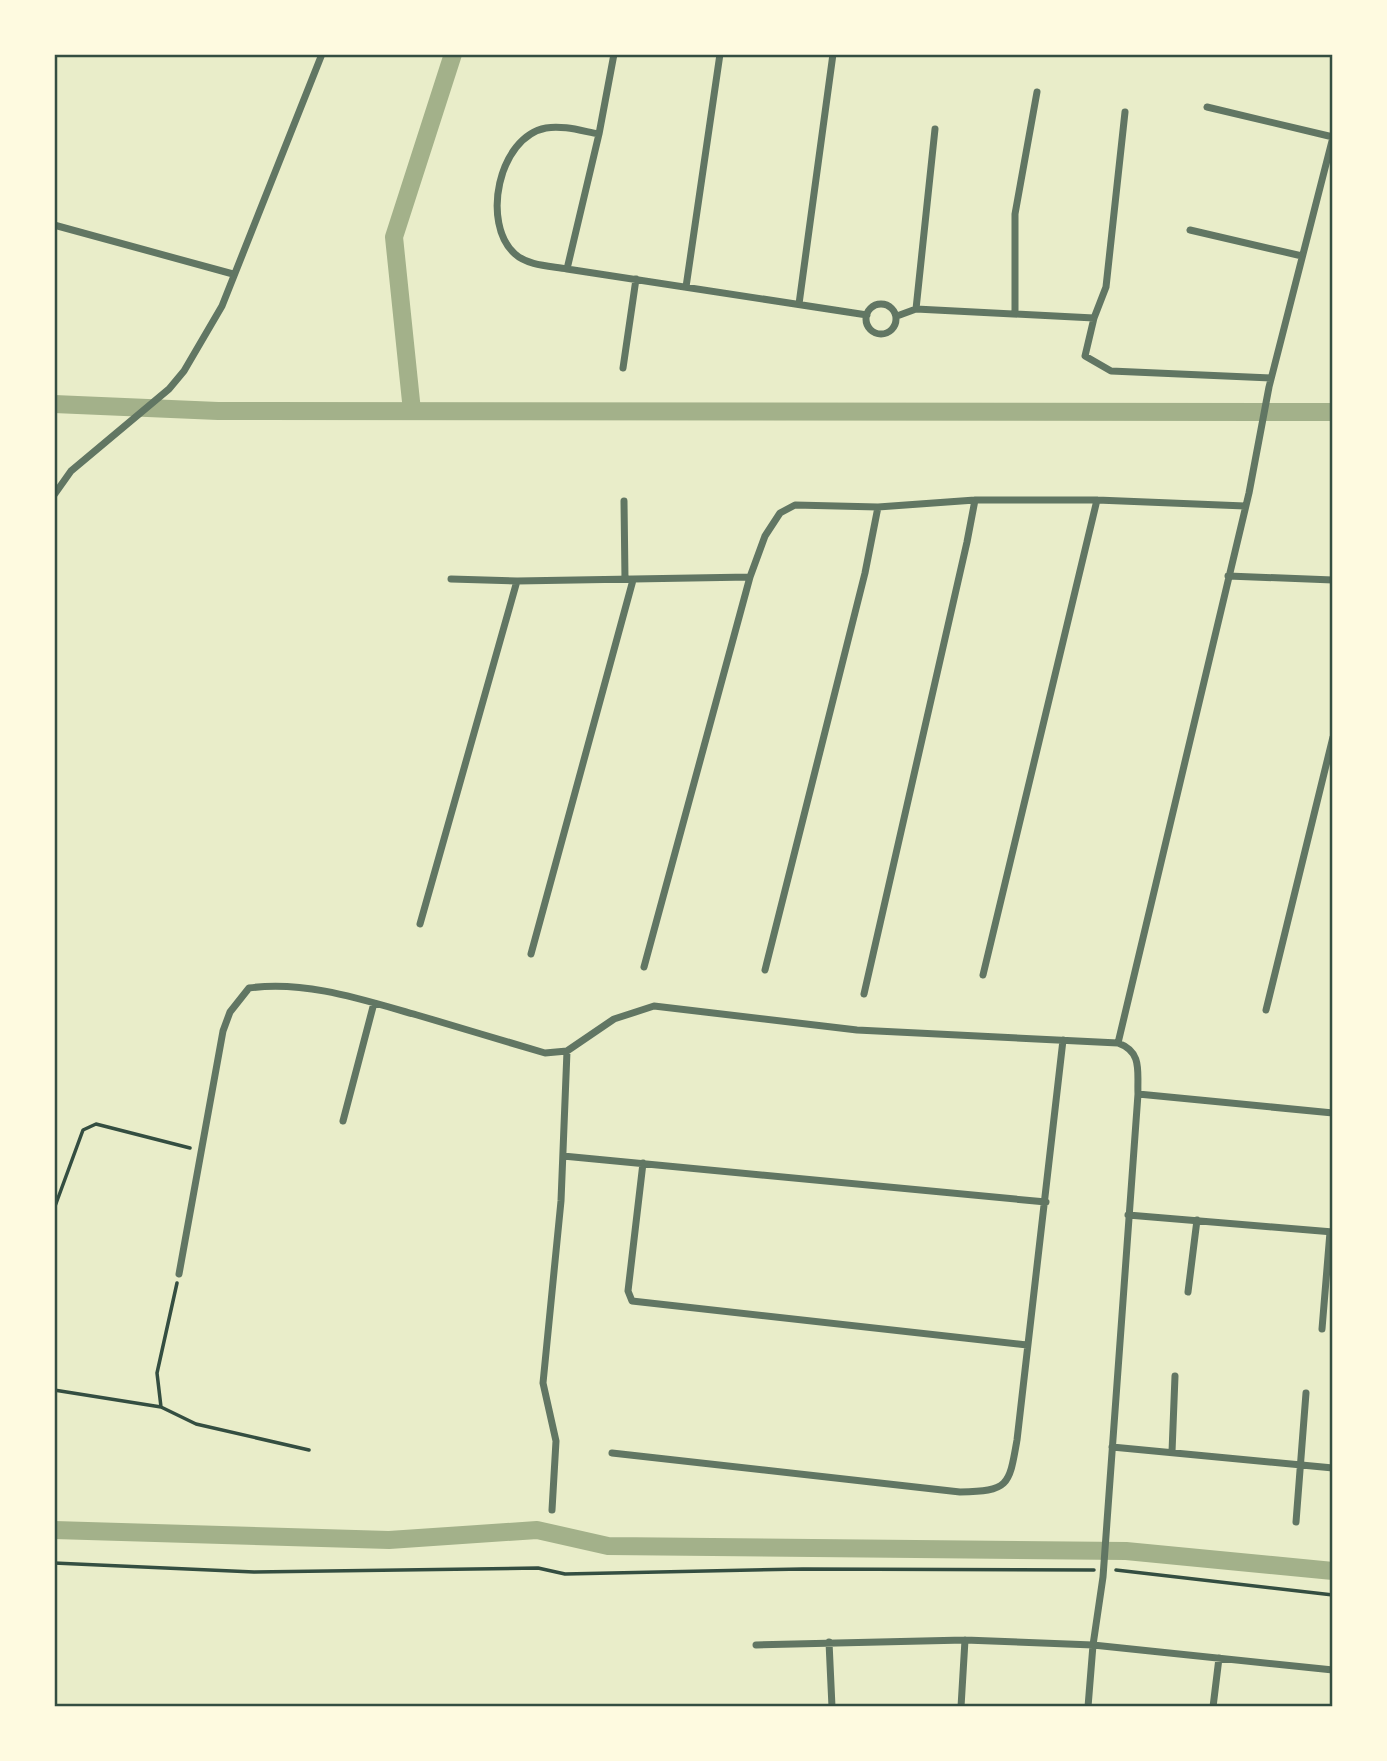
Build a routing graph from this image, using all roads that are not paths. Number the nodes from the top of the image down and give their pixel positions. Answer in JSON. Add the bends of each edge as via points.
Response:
{"nodes":[{"id":1,"x":322,"y":54,"type":"edge"},
{"id":2,"x":614,"y":54,"type":"edge"},
{"id":3,"x":720,"y":54,"type":"edge"},
{"id":4,"x":833,"y":54,"type":"edge"},
{"id":5,"x":1037,"y":92,"type":"dead end"},
{"id":6,"x":1207,"y":107,"type":"dead end"},
{"id":7,"x":1125,"y":112,"type":"dead end"},
{"id":8,"x":935,"y":129,"type":"dead end"},
{"id":9,"x":599,"y":134,"type":"junction"},
{"id":10,"x":1333,"y":137,"type":"edge"},
{"id":11,"x":54,"y":225,"type":"edge"},
{"id":12,"x":1191,"y":230,"type":"dead end"},
{"id":13,"x":1302,"y":256,"type":"junction"},
{"id":14,"x":567,"y":269,"type":"junction"},
{"id":15,"x":233,"y":274,"type":"junction"},
{"id":16,"x":636,"y":279,"type":"junction"},
{"id":17,"x":686,"y":287,"type":"junction"},
{"id":18,"x":799,"y":304,"type":"junction"},
{"id":19,"x":916,"y":309,"type":"junction"},
{"id":20,"x":1015,"y":313,"type":"junction"},
{"id":21,"x":867,"y":315,"type":"junction"},
{"id":22,"x":897,"y":316,"type":"junction"},
{"id":23,"x":1094,"y":318,"type":"junction"},
{"id":24,"x":623,"y":368,"type":"dead end"},
{"id":25,"x":1271,"y":379,"type":"junction"},
{"id":26,"x":54,"y":495,"type":"edge"},
{"id":27,"x":975,"y":500,"type":"junction"},
{"id":28,"x":1097,"y":500,"type":"junction"},
{"id":29,"x":624,"y":501,"type":"dead end"},
{"id":30,"x":1245,"y":506,"type":"junction"},
{"id":31,"x":878,"y":507,"type":"junction"},
{"id":32,"x":1228,"y":576,"type":"junction"},
{"id":33,"x":750,"y":577,"type":"junction"},
{"id":34,"x":450,"y":579,"type":"dead end"},
{"id":35,"x":629,"y":579,"type":"junction"},
{"id":36,"x":1333,"y":580,"type":"edge"},
{"id":37,"x":517,"y":581,"type":"junction"},
{"id":38,"x":1333,"y":737,"type":"edge"},
{"id":39,"x":420,"y":924,"type":"dead end"},
{"id":40,"x":531,"y":954,"type":"dead end"},
{"id":41,"x":644,"y":967,"type":"dead end"},
{"id":42,"x":765,"y":970,"type":"dead end"},
{"id":43,"x":983,"y":975,"type":"dead end"},
{"id":44,"x":864,"y":994,"type":"dead end"},
{"id":45,"x":374,"y":1003,"type":"junction"},
{"id":46,"x":1266,"y":1010,"type":"dead end"},
{"id":47,"x":1063,"y":1040,"type":"junction"},
{"id":48,"x":1118,"y":1043,"type":"junction"},
{"id":49,"x":567,"y":1051,"type":"junction"},
{"id":50,"x":1138,"y":1094,"type":"junction"},
{"id":51,"x":1333,"y":1113,"type":"edge"},
{"id":52,"x":343,"y":1121,"type":"dead end"},
{"id":53,"x":563,"y":1156,"type":"junction"},
{"id":54,"x":643,"y":1163,"type":"junction"},
{"id":55,"x":1046,"y":1202,"type":"junction"},
{"id":56,"x":1128,"y":1215,"type":"junction"},
{"id":57,"x":1197,"y":1220,"type":"junction"},
{"id":58,"x":1331,"y":1232,"type":"edge"},
{"id":59,"x":179,"y":1274,"type":"road end"},
{"id":60,"x":1188,"y":1292,"type":"dead end"},
{"id":61,"x":1322,"y":1329,"type":"dead end"},
{"id":62,"x":1027,"y":1345,"type":"junction"},
{"id":63,"x":1175,"y":1376,"type":"dead end"},
{"id":64,"x":1306,"y":1392,"type":"dead end"},
{"id":65,"x":1112,"y":1447,"type":"junction"},
{"id":66,"x":1172,"y":1452,"type":"junction"},
{"id":67,"x":612,"y":1453,"type":"dead end"},
{"id":68,"x":1300,"y":1465,"type":"junction"},
{"id":69,"x":1333,"y":1468,"type":"edge"},
{"id":70,"x":552,"y":1510,"type":"dead end"},
{"id":71,"x":1296,"y":1522,"type":"dead end"},
{"id":72,"x":965,"y":1640,"type":"junction"},
{"id":73,"x":829,"y":1643,"type":"junction"},
{"id":74,"x":756,"y":1645,"type":"dead end"},
{"id":75,"x":1093,"y":1645,"type":"junction"},
{"id":76,"x":1219,"y":1658,"type":"junction"},
{"id":77,"x":1333,"y":1670,"type":"edge"},
{"id":78,"x":832,"y":1707,"type":"edge"},
{"id":79,"x":961,"y":1707,"type":"edge"},
{"id":80,"x":1088,"y":1707,"type":"edge"},
{"id":81,"x":1213,"y":1707,"type":"edge"}],
"edges":[{"from":1,"to":15,"type":"street"},
{"from":2,"to":9,"type":"street"},
{"from":3,"to":17,"type":"street"},
{"from":4,"to":18,"type":"street"},
{"from":5,"to":20,"type":"street","via":[[1016,214]]},
{"from":6,"to":10,"type":"street"},
{"from":7,"to":23,"type":"street","via":[[1106,287]]},
{"from":8,"to":19,"type":"street"},
{"from":9,"to":14,"type":"street"},
{"from":9,"to":14,"type":"street","via":[[544,128],[508,156],[499,184],[498,222],[516,256]]},
{"from":10,"to":13,"type":"street"},
{"from":11,"to":15,"type":"street"},
{"from":12,"to":13,"type":"street"},
{"from":13,"to":25,"type":"street"},
{"from":14,"to":16,"type":"street"},
{"from":15,"to":26,"type":"street","via":[[222,306],[184,371],[169,389],[71,471]]},
{"from":16,"to":17,"type":"street"},
{"from":16,"to":24,"type":"street"},
{"from":17,"to":18,"type":"street"},
{"from":18,"to":21,"type":"street"},
{"from":19,"to":20,"type":"street"},
{"from":19,"to":22,"type":"street"},
{"from":20,"to":23,"type":"street"},
{"from":21,"to":22,"type":"street","via":[[881,304],[891,307]]},
{"from":21,"to":22,"type":"street","via":[[869,329],[882,335],[892,331]]},
{"from":23,"to":25,"type":"street","via":[[1085,356],[1111,371]]},
{"from":25,"to":30,"type":"street"},
{"from":27,"to":28,"type":"street"},
{"from":27,"to":31,"type":"street"},
{"from":27,"to":44,"type":"street"},
{"from":28,"to":30,"type":"street"},
{"from":28,"to":43,"type":"street"},
{"from":29,"to":35,"type":"street"},
{"from":30,"to":32,"type":"street"},
{"from":31,"to":33,"type":"street","via":[[795,505],[780,513],[765,536]]},
{"from":31,"to":42,"type":"street"},
{"from":32,"to":36,"type":"street"},
{"from":32,"to":48,"type":"street"},
{"from":33,"to":35,"type":"street"},
{"from":33,"to":41,"type":"street"},
{"from":34,"to":37,"type":"street"},
{"from":35,"to":37,"type":"street"},
{"from":35,"to":40,"type":"street"},
{"from":37,"to":39,"type":"street"},
{"from":38,"to":46,"type":"street"},
{"from":45,"to":49,"type":"street","via":[[545,1053]]},
{"from":45,"to":52,"type":"street"},
{"from":45,"to":59,"type":"street","via":[[271,985],[249,988],[230,1012]]},
{"from":47,"to":48,"type":"street"},
{"from":47,"to":49,"type":"street","via":[[857,1030],[654,1006],[614,1019]]},
{"from":47,"to":55,"type":"street"},
{"from":48,"to":50,"type":"street","via":[[1137,1057]]},
{"from":49,"to":53,"type":"street"},
{"from":50,"to":51,"type":"street"},
{"from":50,"to":56,"type":"street"},
{"from":53,"to":54,"type":"street"},
{"from":53,"to":70,"type":"street","via":[[543,1383],[556,1441]]},
{"from":54,"to":55,"type":"street"},
{"from":54,"to":62,"type":"street","via":[[628,1291],[632,1301]]},
{"from":55,"to":62,"type":"street"},
{"from":56,"to":57,"type":"street"},
{"from":56,"to":65,"type":"street"},
{"from":57,"to":58,"type":"street"},
{"from":57,"to":60,"type":"street"},
{"from":58,"to":61,"type":"street"},
{"from":62,"to":67,"type":"street","via":[[1012,1473],[1006,1483],[989,1492]]},
{"from":63,"to":66,"type":"street"},
{"from":64,"to":68,"type":"street"},
{"from":65,"to":66,"type":"street"},
{"from":65,"to":75,"type":"street"},
{"from":66,"to":68,"type":"street"},
{"from":68,"to":69,"type":"street"},
{"from":68,"to":71,"type":"street"},
{"from":72,"to":73,"type":"street"},
{"from":72,"to":75,"type":"street"},
{"from":72,"to":79,"type":"street"},
{"from":73,"to":74,"type":"street"},
{"from":73,"to":78,"type":"street"},
{"from":75,"to":76,"type":"street"},
{"from":75,"to":80,"type":"street"},
{"from":76,"to":77,"type":"street"},
{"from":76,"to":81,"type":"street"}]}
